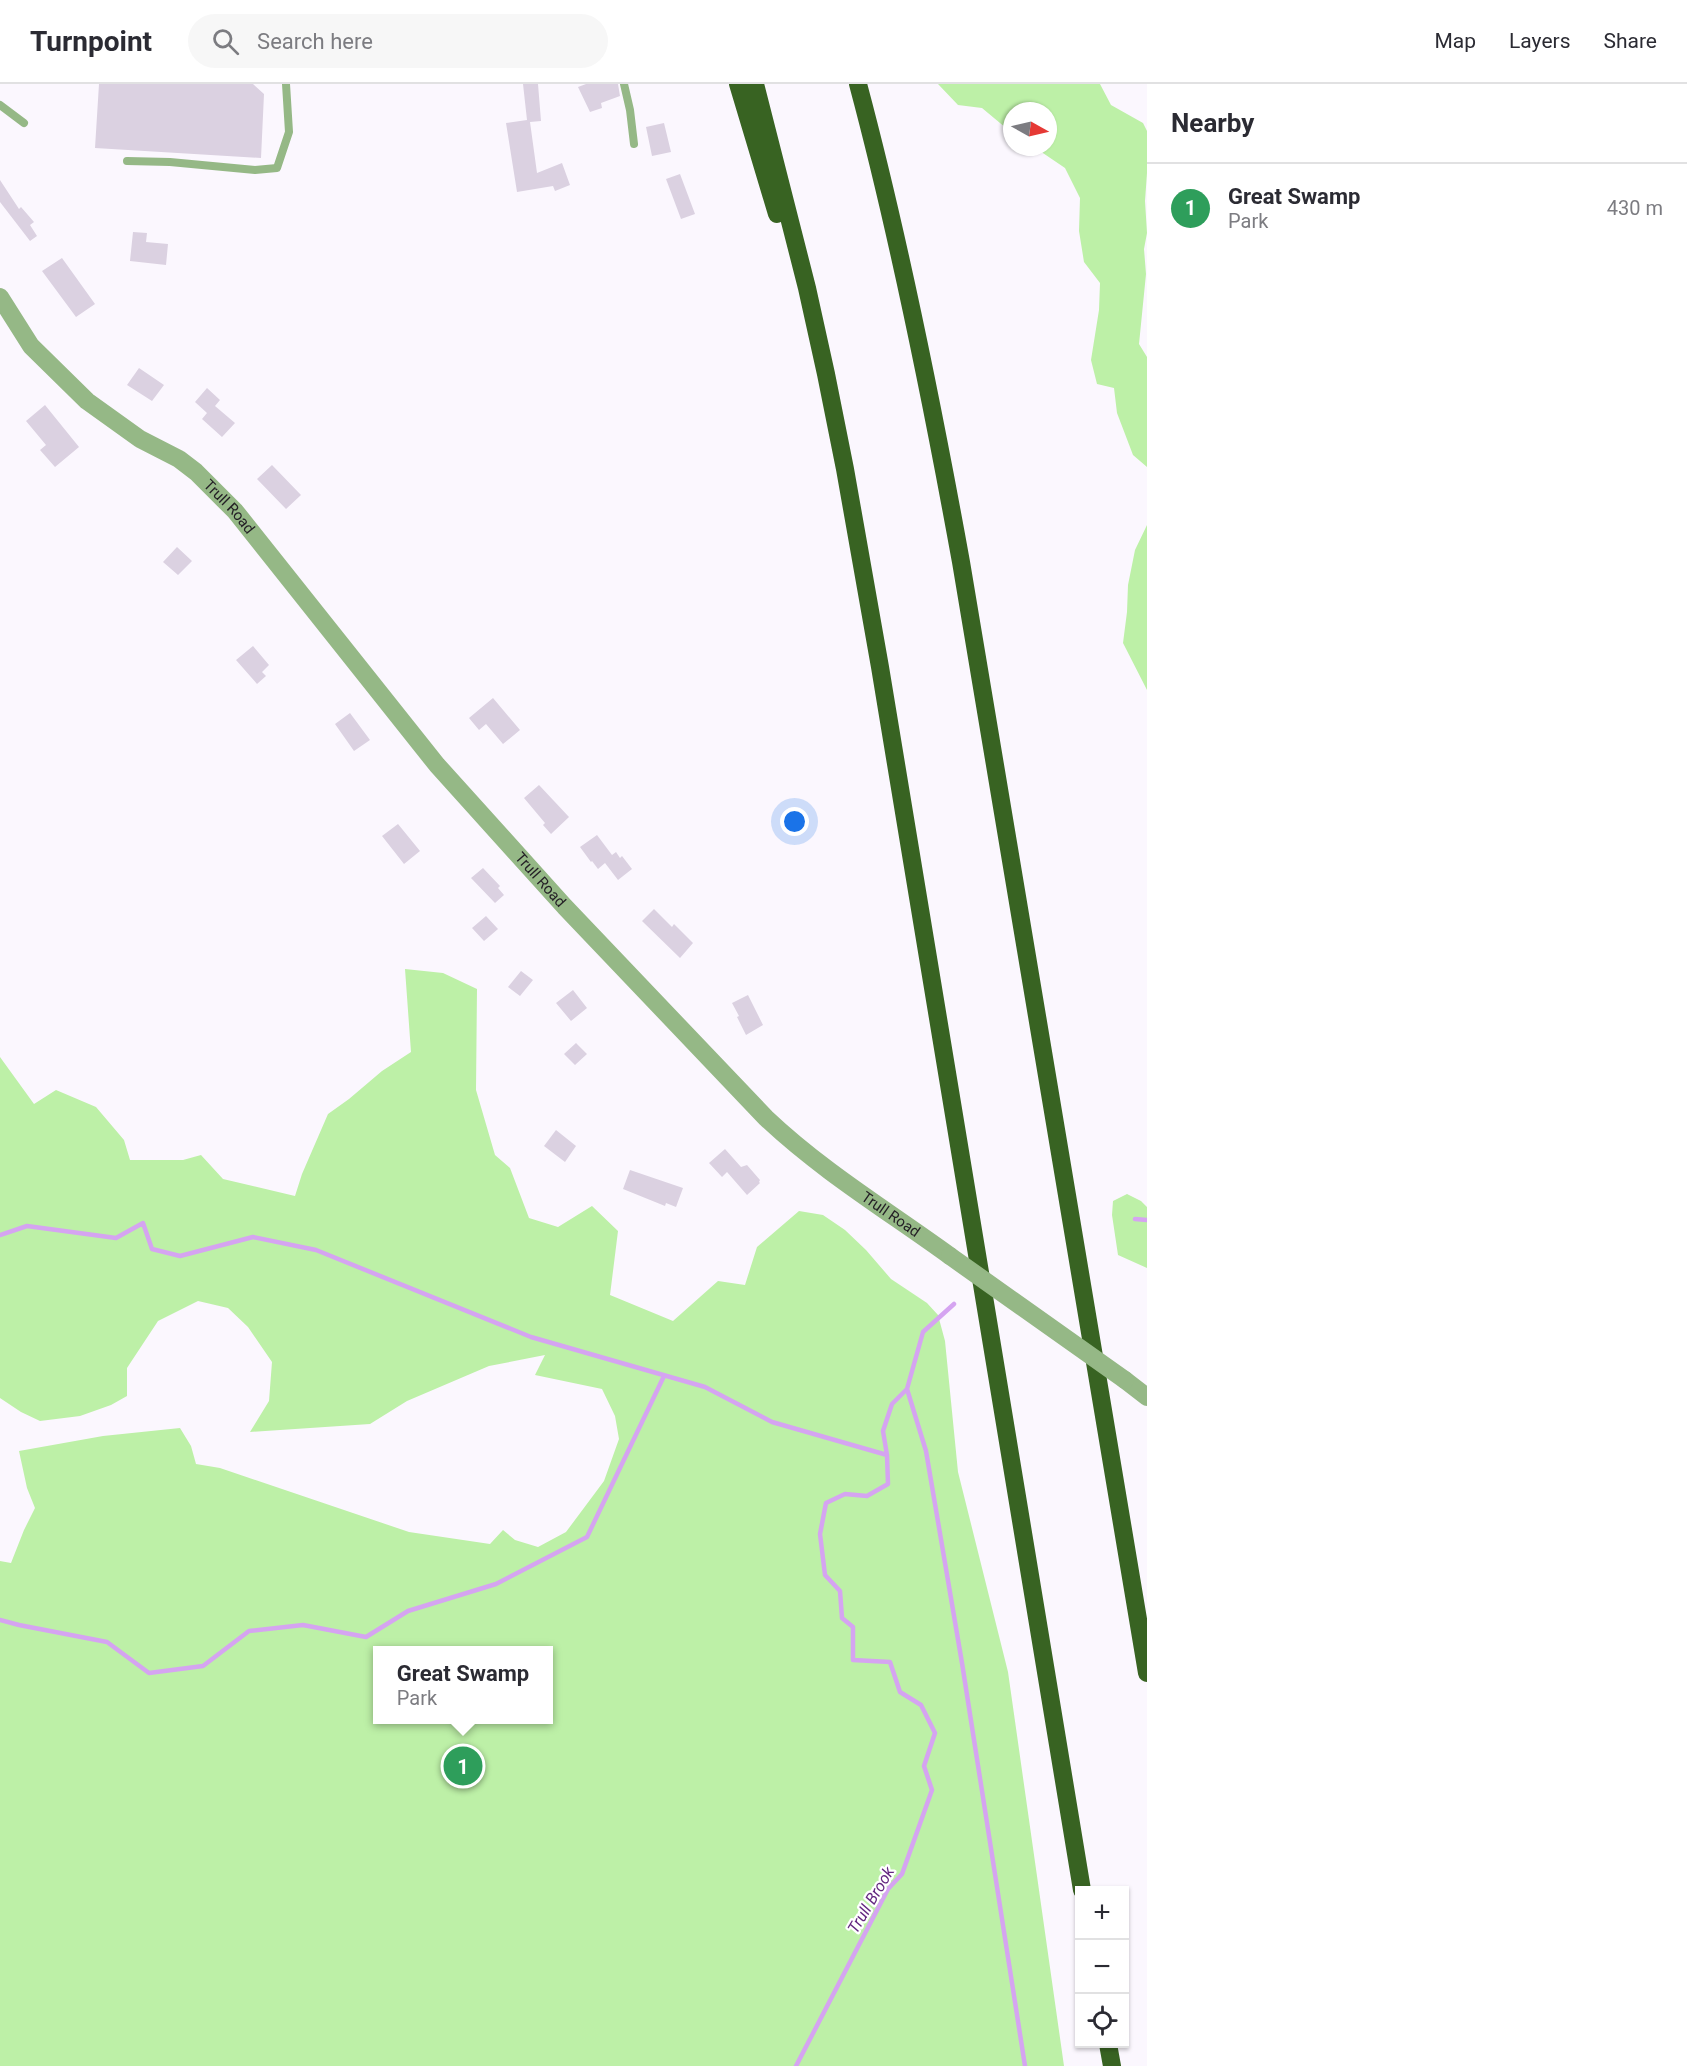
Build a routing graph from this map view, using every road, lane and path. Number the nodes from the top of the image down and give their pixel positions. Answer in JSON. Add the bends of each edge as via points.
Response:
{"nodes":[{"id":1,"x":286,"y":84,"type":"edge"},
{"id":2,"x":624,"y":84,"type":"edge"},
{"id":3,"x":738,"y":84,"type":"edge"},
{"id":4,"x":756,"y":84,"type":"edge"},
{"id":5,"x":858,"y":84,"type":"edge"},
{"id":6,"x":0,"y":105,"type":"edge"},
{"id":7,"x":24,"y":123,"type":"dead end"},
{"id":8,"x":634,"y":144,"type":"dead end"},
{"id":9,"x":127,"y":161,"type":"dead end"},
{"id":10,"x":0,"y":297,"type":"edge"},
{"id":11,"x":826,"y":374,"type":"junction"},
{"id":12,"x":1147,"y":1397,"type":"edge"},
{"id":13,"x":1147,"y":1673,"type":"edge"},
{"id":14,"x":1081,"y":1886,"type":"edge"},
{"id":15,"x":1109,"y":2048,"type":"edge"},
{"id":16,"x":1112,"y":2066,"type":"edge"}],
"edges":[{"from":1,"to":9,"type":"lane","via":[[289,132],[277,168],[255,170]]},
{"from":2,"to":8,"type":"lane"},
{"from":3,"to":11,"type":"highway"},
{"from":4,"to":11,"type":"highway"},
{"from":5,"to":13,"type":"highway","via":[[898,246],[955,527]]},
{"from":6,"to":7,"type":"lane"},
{"from":10,"to":12,"type":"street","name":"Trull Road","bridge":true,"via":[[31,346],[87,401],[140,439],[179,459],[234,511],[437,765],[565,907],[766,1118],[819,1164]]},
{"from":11,"to":14,"type":"highway","via":[[880,667]]},
{"from":15,"to":16,"type":"highway"}]}
